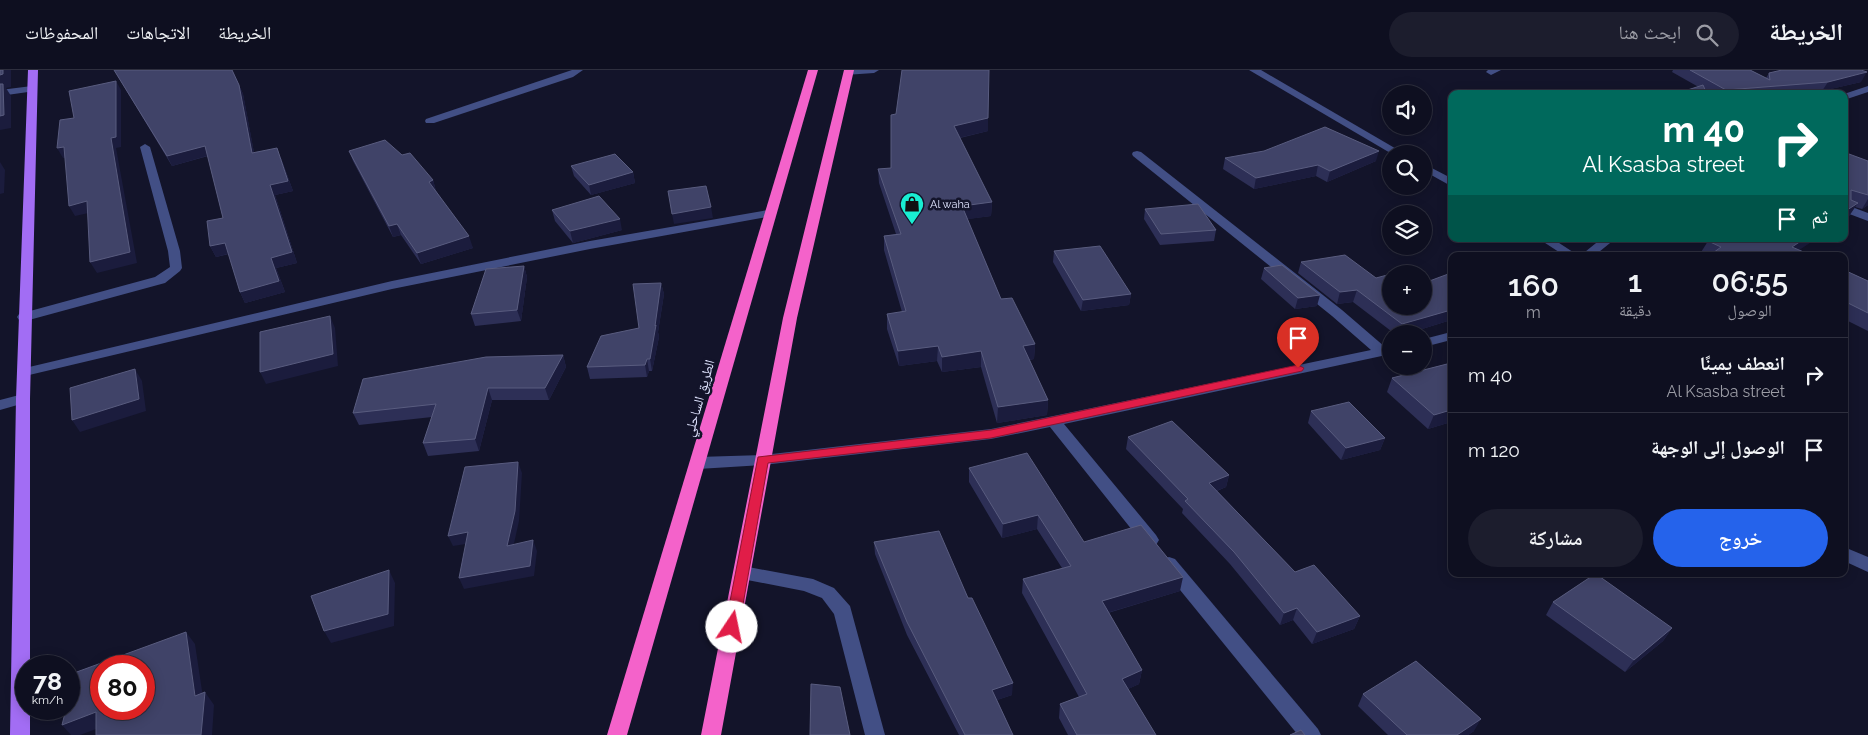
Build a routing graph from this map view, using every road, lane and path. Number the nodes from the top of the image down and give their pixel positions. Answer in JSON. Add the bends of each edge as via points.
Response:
{"nodes":[{"id":1,"x":33,"y":70,"type":"edge"},
{"id":2,"x":578,"y":70,"type":"edge"},
{"id":3,"x":813,"y":70,"type":"edge"},
{"id":4,"x":874,"y":70,"type":"edge"},
{"id":5,"x":1254,"y":70,"type":"edge"},
{"id":6,"x":849,"y":71,"type":"edge"},
{"id":7,"x":32,"y":89,"type":"junction"},
{"id":8,"x":1868,"y":89,"type":"edge"},
{"id":9,"x":0,"y":93,"type":"edge"},
{"id":10,"x":1848,"y":96,"type":"edge"},
{"id":11,"x":430,"y":121,"type":"dead end"},
{"id":12,"x":1384,"y":145,"type":"edge"},
{"id":13,"x":145,"y":147,"type":"dead end"},
{"id":14,"x":1136,"y":154,"type":"dead end"},
{"id":15,"x":1432,"y":172,"type":"edge"},
{"id":16,"x":1448,"y":181,"type":"edge"},
{"id":17,"x":1848,"y":210,"type":"edge"},
{"id":18,"x":768,"y":214,"type":"junction"},
{"id":19,"x":1868,"y":217,"type":"edge"},
{"id":20,"x":1550,"y":242,"type":"edge"},
{"id":21,"x":1604,"y":242,"type":"edge"},
{"id":22,"x":1566,"y":252,"type":"edge"},
{"id":23,"x":1591,"y":252,"type":"edge"},
{"id":24,"x":24,"y":317,"type":"junction"},
{"id":25,"x":1448,"y":337,"type":"edge"},
{"id":26,"x":1432,"y":341,"type":"edge"},
{"id":27,"x":1382,"y":347,"type":"edge"},
{"id":28,"x":1382,"y":352,"type":"edge"},
{"id":29,"x":25,"y":372,"type":"junction"},
{"id":30,"x":22,"y":399,"type":"junction"},
{"id":31,"x":0,"y":405,"type":"edge"},
{"id":32,"x":1054,"y":421,"type":"junction"},
{"id":33,"x":763,"y":460,"type":"junction"},
{"id":34,"x":698,"y":463,"type":"junction"},
{"id":35,"x":1848,"y":556,"type":"edge"},
{"id":36,"x":1868,"y":564,"type":"edge"},
{"id":37,"x":743,"y":573,"type":"junction"},
{"id":38,"x":20,"y":735,"type":"edge"},
{"id":39,"x":617,"y":735,"type":"edge"},
{"id":40,"x":711,"y":735,"type":"edge"},
{"id":41,"x":875,"y":735,"type":"edge"},
{"id":42,"x":1311,"y":735,"type":"edge"}],
"edges":[{"from":1,"to":7,"type":"main road"},
{"from":2,"to":11,"type":"street"},
{"from":3,"to":18,"type":"highway","name":"الطريق الساحلي"},
{"from":4,"to":6,"type":"street"},
{"from":5,"to":12,"type":"street"},
{"from":6,"to":33,"type":"highway","via":[[790,318]]},
{"from":7,"to":9,"type":"street"},
{"from":7,"to":24,"type":"main road"},
{"from":8,"to":10,"type":"street"},
{"from":13,"to":24,"type":"street","via":[[176,268],[160,280]]},
{"from":14,"to":27,"type":"street"},
{"from":15,"to":16,"type":"street"},
{"from":17,"to":19,"type":"street"},
{"from":18,"to":29,"type":"street","via":[[392,284]]},
{"from":18,"to":34,"type":"highway","name":"الطريق الساحلي"},
{"from":20,"to":22,"type":"street"},
{"from":21,"to":23,"type":"street"},
{"from":24,"to":29,"type":"main road"},
{"from":25,"to":26,"type":"street"},
{"from":28,"to":32,"type":"street"},
{"from":29,"to":30,"type":"main road"},
{"from":30,"to":31,"type":"street"},
{"from":30,"to":38,"type":"main road"},
{"from":32,"to":33,"type":"street","via":[[991,434]]},
{"from":32,"to":42,"type":"street"},
{"from":33,"to":34,"type":"street"},
{"from":33,"to":37,"type":"highway"},
{"from":34,"to":39,"type":"highway","name":"الطريق الساحلي"},
{"from":35,"to":36,"type":"street"},
{"from":37,"to":40,"type":"highway"},
{"from":37,"to":41,"type":"street","via":[[807,584],[828,593],[844,611]]}]}
